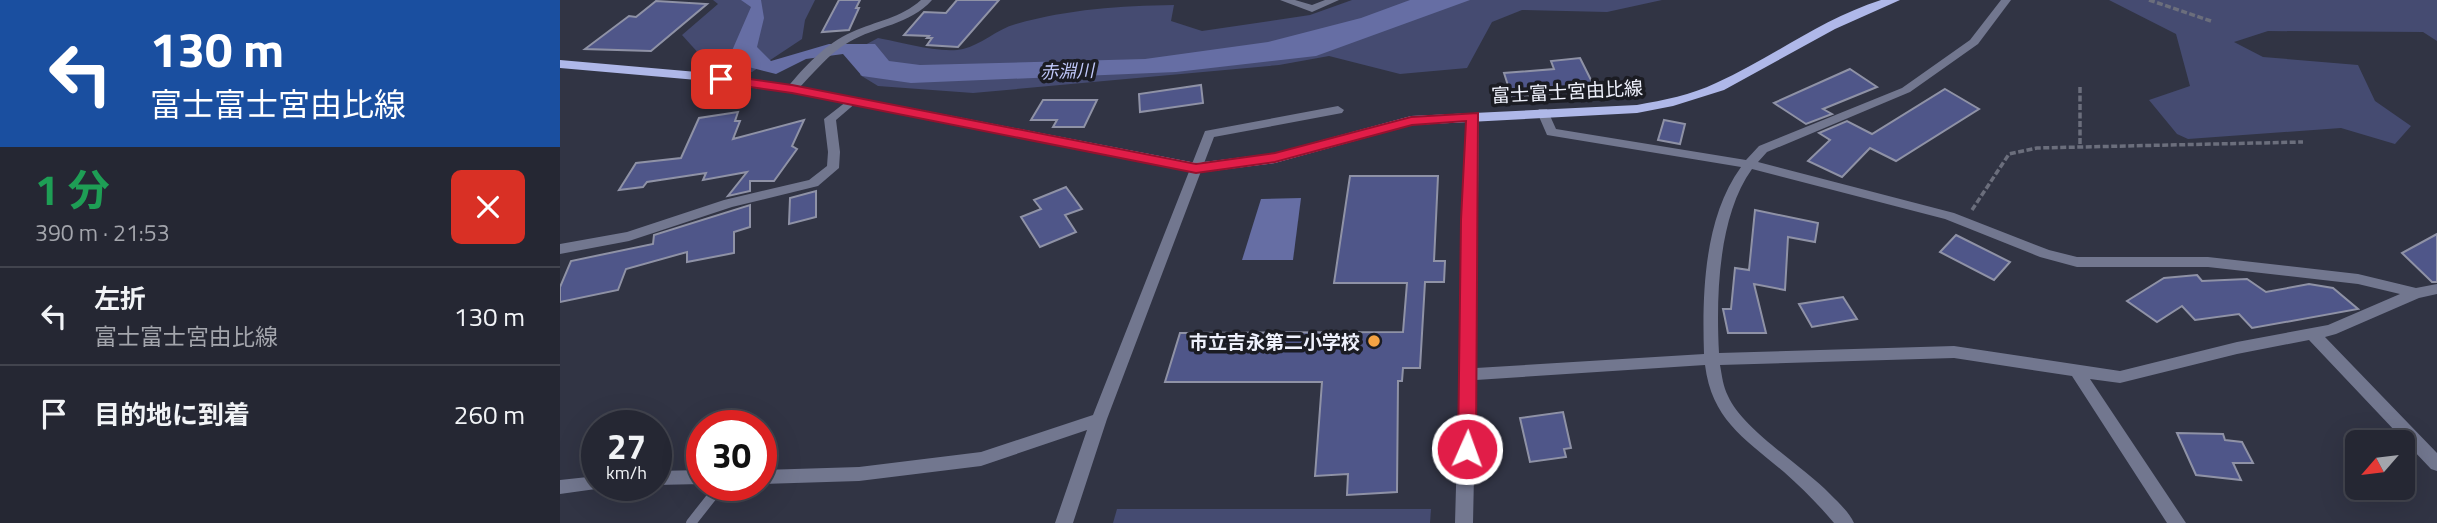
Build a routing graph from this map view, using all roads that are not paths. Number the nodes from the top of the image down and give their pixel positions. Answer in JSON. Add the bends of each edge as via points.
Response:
{"nodes":[{"id":1,"x":927,"y":0,"type":"edge"},
{"id":2,"x":1285,"y":0,"type":"edge"},
{"id":3,"x":1334,"y":0,"type":"edge"},
{"id":4,"x":1894,"y":0,"type":"edge"},
{"id":5,"x":2006,"y":0,"type":"edge"},
{"id":6,"x":560,"y":64,"type":"edge"},
{"id":7,"x":792,"y":89,"type":"junction"},
{"id":8,"x":851,"y":102,"type":"junction"},
{"id":9,"x":1338,"y":110,"type":"dead end"},
{"id":10,"x":1543,"y":112,"type":"junction"},
{"id":11,"x":1473,"y":116,"type":"junction"},
{"id":12,"x":1748,"y":164,"type":"junction"},
{"id":13,"x":1196,"y":168,"type":"junction"},
{"id":14,"x":560,"y":249,"type":"edge"},
{"id":15,"x":2437,"y":289,"type":"edge"},
{"id":16,"x":2416,"y":293,"type":"junction"},
{"id":17,"x":2313,"y":334,"type":"junction"},
{"id":18,"x":1711,"y":359,"type":"junction"},
{"id":19,"x":2077,"y":372,"type":"junction"},
{"id":20,"x":1470,"y":374,"type":"junction"},
{"id":21,"x":1099,"y":419,"type":"junction"},
{"id":22,"x":2437,"y":464,"type":"edge"},
{"id":23,"x":777,"y":477,"type":"edge"},
{"id":24,"x":581,"y":485,"type":"edge"},
{"id":25,"x":560,"y":487,"type":"edge"},
{"id":26,"x":708,"y":501,"type":"edge"},
{"id":27,"x":691,"y":523,"type":"edge"},
{"id":28,"x":1064,"y":523,"type":"edge"},
{"id":29,"x":1464,"y":523,"type":"edge"},
{"id":30,"x":1845,"y":523,"type":"edge"},
{"id":31,"x":2177,"y":523,"type":"edge"}],
"edges":[{"from":1,"to":7,"type":"street","via":[[889,23],[841,41]]},
{"from":2,"to":3,"type":"street","via":[[1312,9]]},
{"from":4,"to":10,"type":"main road","name":"富士富士宮由比線","via":[[1849,14],[1749,73],[1700,95],[1637,108]]},
{"from":5,"to":12,"type":"street","via":[[1974,42],[1906,90],[1763,149]]},
{"from":6,"to":7,"type":"main road","name":"富士富士宮由比線"},
{"from":7,"to":8,"type":"main road","name":"富士富士宮由比線"},
{"from":8,"to":13,"type":"main road","name":"富士富士宮由比線"},
{"from":8,"to":14,"type":"street","via":[[830,119],[833,168],[813,183],[729,203],[629,236]]},
{"from":9,"to":13,"type":"street","via":[[1209,134]]},
{"from":10,"to":11,"type":"main road","name":"富士富士宮由比線"},
{"from":10,"to":12,"type":"street","via":[[1551,132]]},
{"from":11,"to":13,"type":"main road","name":"富士富士宮由比線","via":[[1411,121],[1275,158]]},
{"from":11,"to":20,"type":"street"},
{"from":12,"to":16,"type":"street","via":[[1964,222],[2077,262],[2208,262],[2358,279]]},
{"from":12,"to":18,"type":"street","via":[[1726,204],[1714,273]]},
{"from":13,"to":21,"type":"street"},
{"from":15,"to":16,"type":"street"},
{"from":16,"to":17,"type":"street"},
{"from":17,"to":19,"type":"street","via":[[2120,377]]},
{"from":17,"to":22,"type":"street"},
{"from":18,"to":19,"type":"street","via":[[1954,352]]},
{"from":18,"to":20,"type":"street"},
{"from":18,"to":30,"type":"street","via":[[1719,398],[1739,426],[1822,496]]},
{"from":19,"to":31,"type":"street"},
{"from":20,"to":29,"type":"street"},
{"from":21,"to":23,"type":"street","via":[[981,459],[859,474]]},
{"from":21,"to":28,"type":"street"},
{"from":24,"to":25,"type":"street"},
{"from":26,"to":27,"type":"lane"}]}
